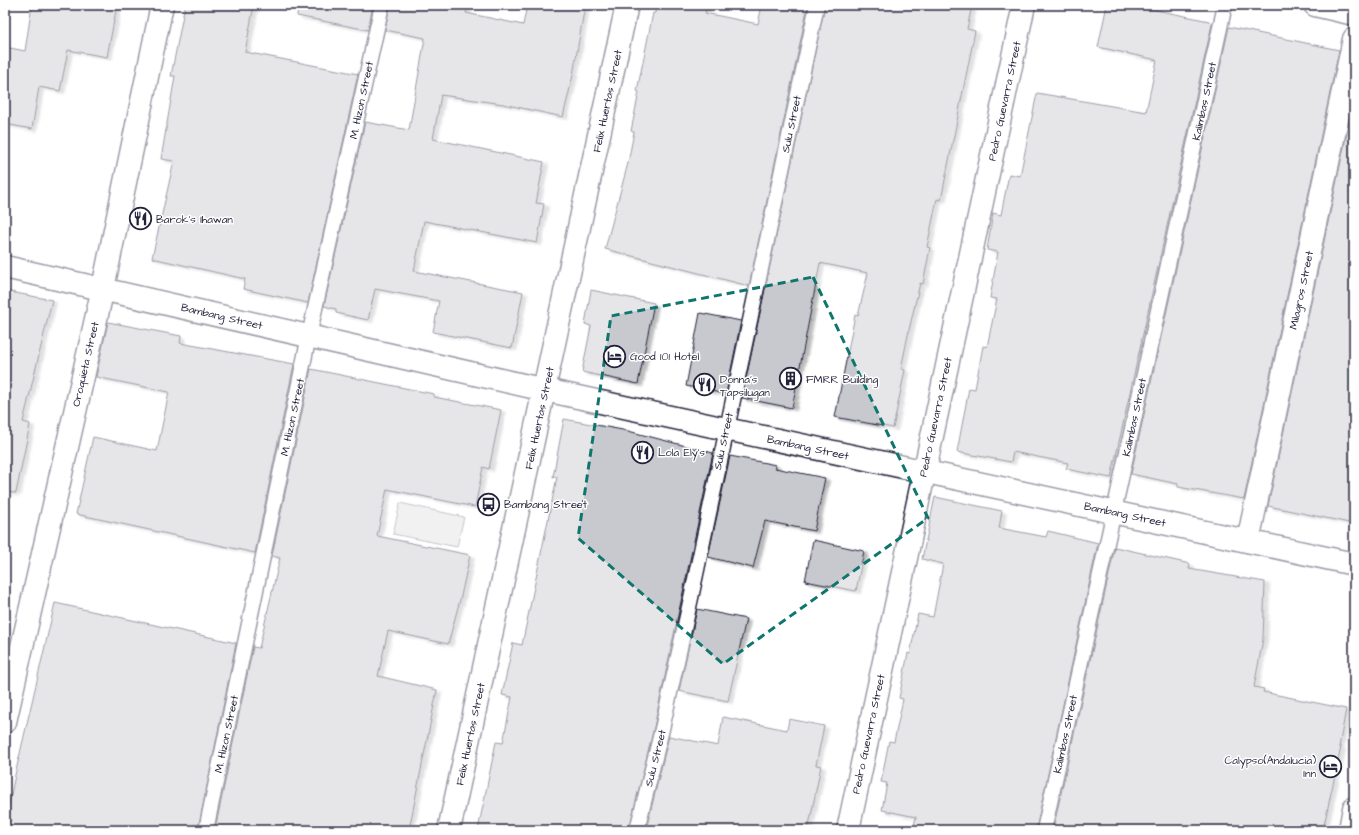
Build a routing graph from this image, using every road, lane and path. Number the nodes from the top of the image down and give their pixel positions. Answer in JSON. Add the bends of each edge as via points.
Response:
{"nodes":[{"id":1,"x":162,"y":5,"type":"edge"},
{"id":2,"x":382,"y":5,"type":"edge"},
{"id":3,"x":627,"y":5,"type":"edge"},
{"id":4,"x":817,"y":5,"type":"edge"},
{"id":5,"x":1024,"y":5,"type":"edge"},
{"id":6,"x":1225,"y":5,"type":"edge"},
{"id":7,"x":1315,"y":5,"type":"edge"},
{"id":8,"x":1354,"y":14,"type":"edge"},
{"id":9,"x":1354,"y":39,"type":"edge"},
{"id":10,"x":5,"y":267,"type":"edge"},
{"id":11,"x":103,"y":288,"type":"junction"},
{"id":12,"x":309,"y":336,"type":"junction"},
{"id":13,"x":545,"y":390,"type":"junction"},
{"id":14,"x":725,"y":429,"type":"junction"},
{"id":15,"x":924,"y":471,"type":"junction"},
{"id":16,"x":1114,"y":512,"type":"junction"},
{"id":17,"x":1248,"y":541,"type":"junction"},
{"id":18,"x":1354,"y":564,"type":"edge"},
{"id":19,"x":5,"y":722,"type":"edge"},
{"id":20,"x":1354,"y":808,"type":"edge"},
{"id":21,"x":206,"y":830,"type":"edge"},
{"id":22,"x":449,"y":830,"type":"edge"},
{"id":23,"x":637,"y":830,"type":"edge"},
{"id":24,"x":848,"y":830,"type":"edge"},
{"id":25,"x":1044,"y":830,"type":"edge"},
{"id":26,"x":1350,"y":830,"type":"edge"}],
"edges":[{"from":1,"to":11,"type":"street","name":"Oroquieta Street"},
{"from":2,"to":12,"type":"lane","name":"M. Hizon Street"},
{"from":3,"to":13,"type":"street","name":"Felix Huertas Street"},
{"from":4,"to":14,"type":"lane","name":"Sulu Street"},
{"from":5,"to":15,"type":"street","name":"Pedro Guevarra Street"},
{"from":6,"to":16,"type":"lane","name":"Kalimbas Street"},
{"from":7,"to":8,"type":"street"},
{"from":9,"to":17,"type":"street","name":"Milagros Street"},
{"from":10,"to":11,"type":"street","name":"Bambang Street"},
{"from":11,"to":12,"type":"street","name":"Bambang Street"},
{"from":11,"to":19,"type":"street","name":"Oroquieta Street"},
{"from":12,"to":13,"type":"street","name":"Bambang Street"},
{"from":12,"to":21,"type":"lane","name":"M. Hizon Street"},
{"from":13,"to":14,"type":"street","name":"Bambang Street"},
{"from":13,"to":22,"type":"street","name":"Felix Huertas Street"},
{"from":14,"to":15,"type":"street","name":"Bambang Street"},
{"from":14,"to":23,"type":"lane","name":"Sulu Street","via":[[662,729]]},
{"from":15,"to":16,"type":"street","name":"Bambang Street"},
{"from":15,"to":24,"type":"street","name":"Pedro Guevarra Street"},
{"from":16,"to":17,"type":"street","name":"Bambang Street"},
{"from":16,"to":25,"type":"lane","name":"Kalimbas Street"},
{"from":17,"to":18,"type":"street","name":"Bambang Street"},
{"from":20,"to":26,"type":"street"}]}
